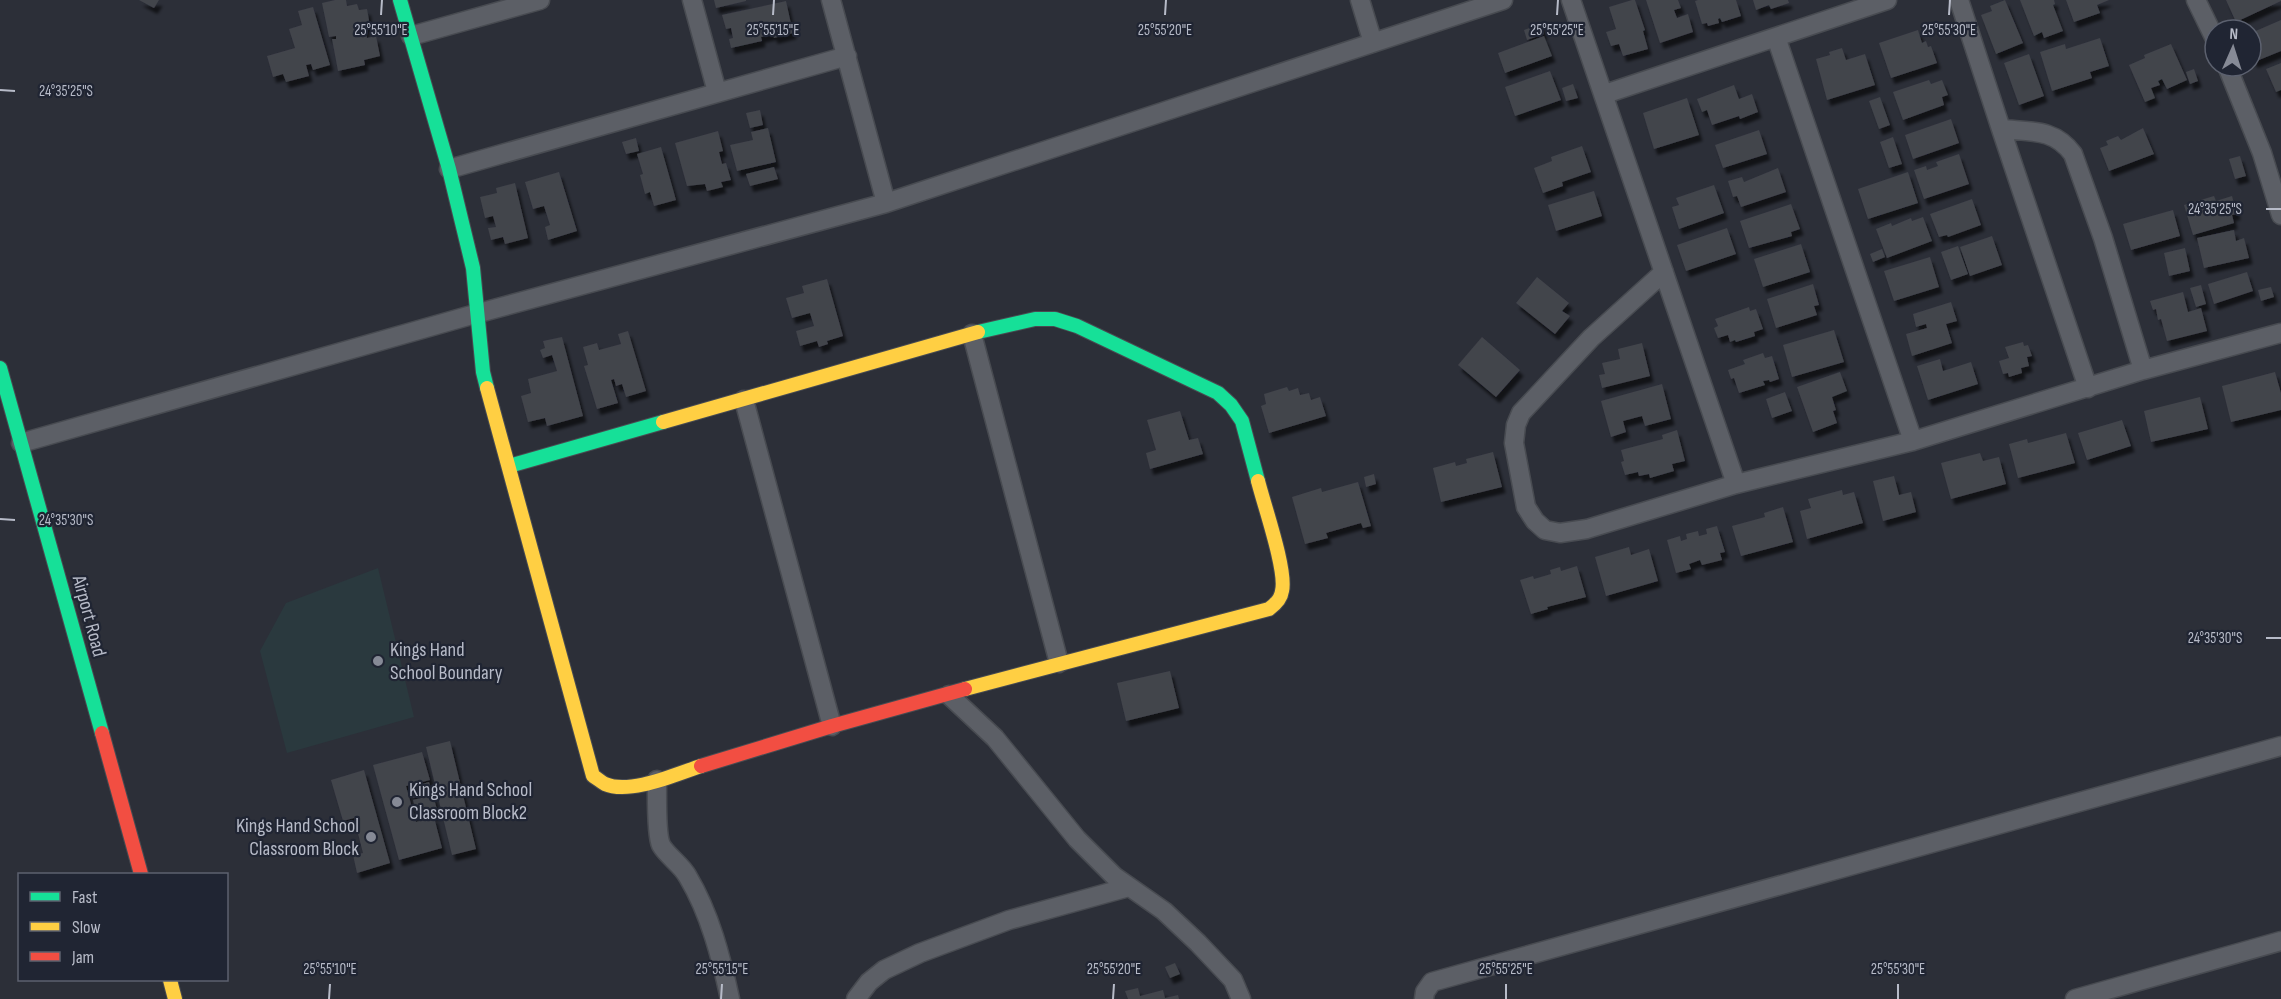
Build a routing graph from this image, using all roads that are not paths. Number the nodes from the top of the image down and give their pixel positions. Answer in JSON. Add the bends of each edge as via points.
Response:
{"nodes":[{"id":1,"x":400,"y":0,"type":"edge"},
{"id":2,"x":540,"y":0,"type":"edge"},
{"id":3,"x":692,"y":0,"type":"edge"},
{"id":4,"x":831,"y":0,"type":"edge"},
{"id":5,"x":1360,"y":0,"type":"edge"},
{"id":6,"x":1503,"y":0,"type":"edge"},
{"id":7,"x":1571,"y":0,"type":"edge"},
{"id":8,"x":1887,"y":0,"type":"edge"},
{"id":9,"x":1959,"y":0,"type":"edge"},
{"id":10,"x":2196,"y":0,"type":"edge"},
{"id":11,"x":2205,"y":18,"type":"edge"},
{"id":12,"x":411,"y":36,"type":"junction"},
{"id":13,"x":1776,"y":37,"type":"junction"},
{"id":14,"x":1373,"y":43,"type":"junction"},
{"id":15,"x":847,"y":56,"type":"junction"},
{"id":16,"x":2232,"y":78,"type":"edge"},
{"id":17,"x":717,"y":92,"type":"junction"},
{"id":18,"x":1605,"y":93,"type":"junction"},
{"id":19,"x":2001,"y":129,"type":"junction"},
{"id":20,"x":449,"y":169,"type":"junction"},
{"id":21,"x":886,"y":202,"type":"junction"},
{"id":22,"x":2281,"y":215,"type":"edge"},
{"id":23,"x":1664,"y":272,"type":"junction"},
{"id":24,"x":479,"y":313,"type":"junction"},
{"id":25,"x":2281,"y":333,"type":"edge"},
{"id":26,"x":972,"y":334,"type":"junction"},
{"id":27,"x":0,"y":368,"type":"edge"},
{"id":28,"x":2143,"y":370,"type":"junction"},
{"id":29,"x":2088,"y":388,"type":"junction"},
{"id":30,"x":744,"y":400,"type":"junction"},
{"id":31,"x":1913,"y":441,"type":"junction"},
{"id":32,"x":21,"y":443,"type":"junction"},
{"id":33,"x":509,"y":466,"type":"junction"},
{"id":34,"x":1736,"y":484,"type":"junction"},
{"id":35,"x":1059,"y":663,"type":"junction"},
{"id":36,"x":949,"y":695,"type":"junction"},
{"id":37,"x":832,"y":726,"type":"junction"},
{"id":38,"x":2281,"y":746,"type":"edge"},
{"id":39,"x":657,"y":780,"type":"junction"},
{"id":40,"x":141,"y":873,"type":"edge"},
{"id":41,"x":1129,"y":887,"type":"junction"},
{"id":42,"x":2281,"y":941,"type":"edge"},
{"id":43,"x":170,"y":981,"type":"edge"},
{"id":44,"x":175,"y":999,"type":"edge"},
{"id":45,"x":730,"y":999,"type":"edge"},
{"id":46,"x":856,"y":999,"type":"edge"},
{"id":47,"x":1241,"y":999,"type":"edge"},
{"id":48,"x":1424,"y":999,"type":"edge"},
{"id":49,"x":2075,"y":999,"type":"edge"}],
"edges":[{"from":1,"to":12,"type":"street"},
{"from":2,"to":12,"type":"street"},
{"from":3,"to":17,"type":"street"},
{"from":4,"to":15,"type":"street"},
{"from":5,"to":14,"type":"street"},
{"from":6,"to":14,"type":"street"},
{"from":7,"to":18,"type":"street"},
{"from":8,"to":13,"type":"street"},
{"from":9,"to":19,"type":"street"},
{"from":10,"to":11,"type":"street"},
{"from":12,"to":20,"type":"street"},
{"from":13,"to":18,"type":"street"},
{"from":13,"to":31,"type":"street"},
{"from":14,"to":21,"type":"street"},
{"from":15,"to":17,"type":"street"},
{"from":15,"to":21,"type":"street"},
{"from":16,"to":22,"type":"street","via":[[2262,153]]},
{"from":17,"to":20,"type":"street"},
{"from":18,"to":23,"type":"street"},
{"from":19,"to":28,"type":"street","via":[[2054,136],[2065,142],[2073,154]]},
{"from":19,"to":29,"type":"street"},
{"from":20,"to":24,"type":"street","via":[[473,268]]},
{"from":21,"to":24,"type":"street"},
{"from":23,"to":34,"type":"street"},
{"from":23,"to":34,"type":"street","via":[[1591,338],[1521,413],[1515,425],[1514,443],[1526,507],[1545,530],[1560,533],[1587,529]]},
{"from":24,"to":32,"type":"street"},
{"from":24,"to":33,"type":"street","via":[[483,372]]},
{"from":25,"to":28,"type":"street"},
{"from":26,"to":30,"type":"street"},
{"from":26,"to":35,"type":"street"},
{"from":26,"to":35,"type":"street","via":[[1035,319],[1055,320],[1077,326],[1218,393],[1242,421],[1283,576],[1281,597],[1269,609]]},
{"from":27,"to":32,"type":"street","name":"Airport Road"},
{"from":28,"to":29,"type":"street"},
{"from":29,"to":31,"type":"street"},
{"from":30,"to":33,"type":"street"},
{"from":30,"to":37,"type":"street"},
{"from":31,"to":34,"type":"street"},
{"from":32,"to":40,"type":"street","name":"Airport Road"},
{"from":33,"to":39,"type":"street","via":[[593,776],[619,787]]},
{"from":35,"to":36,"type":"street"},
{"from":36,"to":37,"type":"street"},
{"from":36,"to":41,"type":"street","via":[[995,738],[1077,839]]},
{"from":37,"to":39,"type":"street"},
{"from":38,"to":48,"type":"street","via":[[1432,982]]},
{"from":39,"to":45,"type":"street","via":[[661,845],[687,875],[703,906],[722,957]]},
{"from":41,"to":46,"type":"street","via":[[1009,920],[920,953],[884,970]]},
{"from":41,"to":47,"type":"street","via":[[1164,911],[1198,943],[1233,980]]},
{"from":42,"to":49,"type":"street"},
{"from":43,"to":44,"type":"street"}]}
